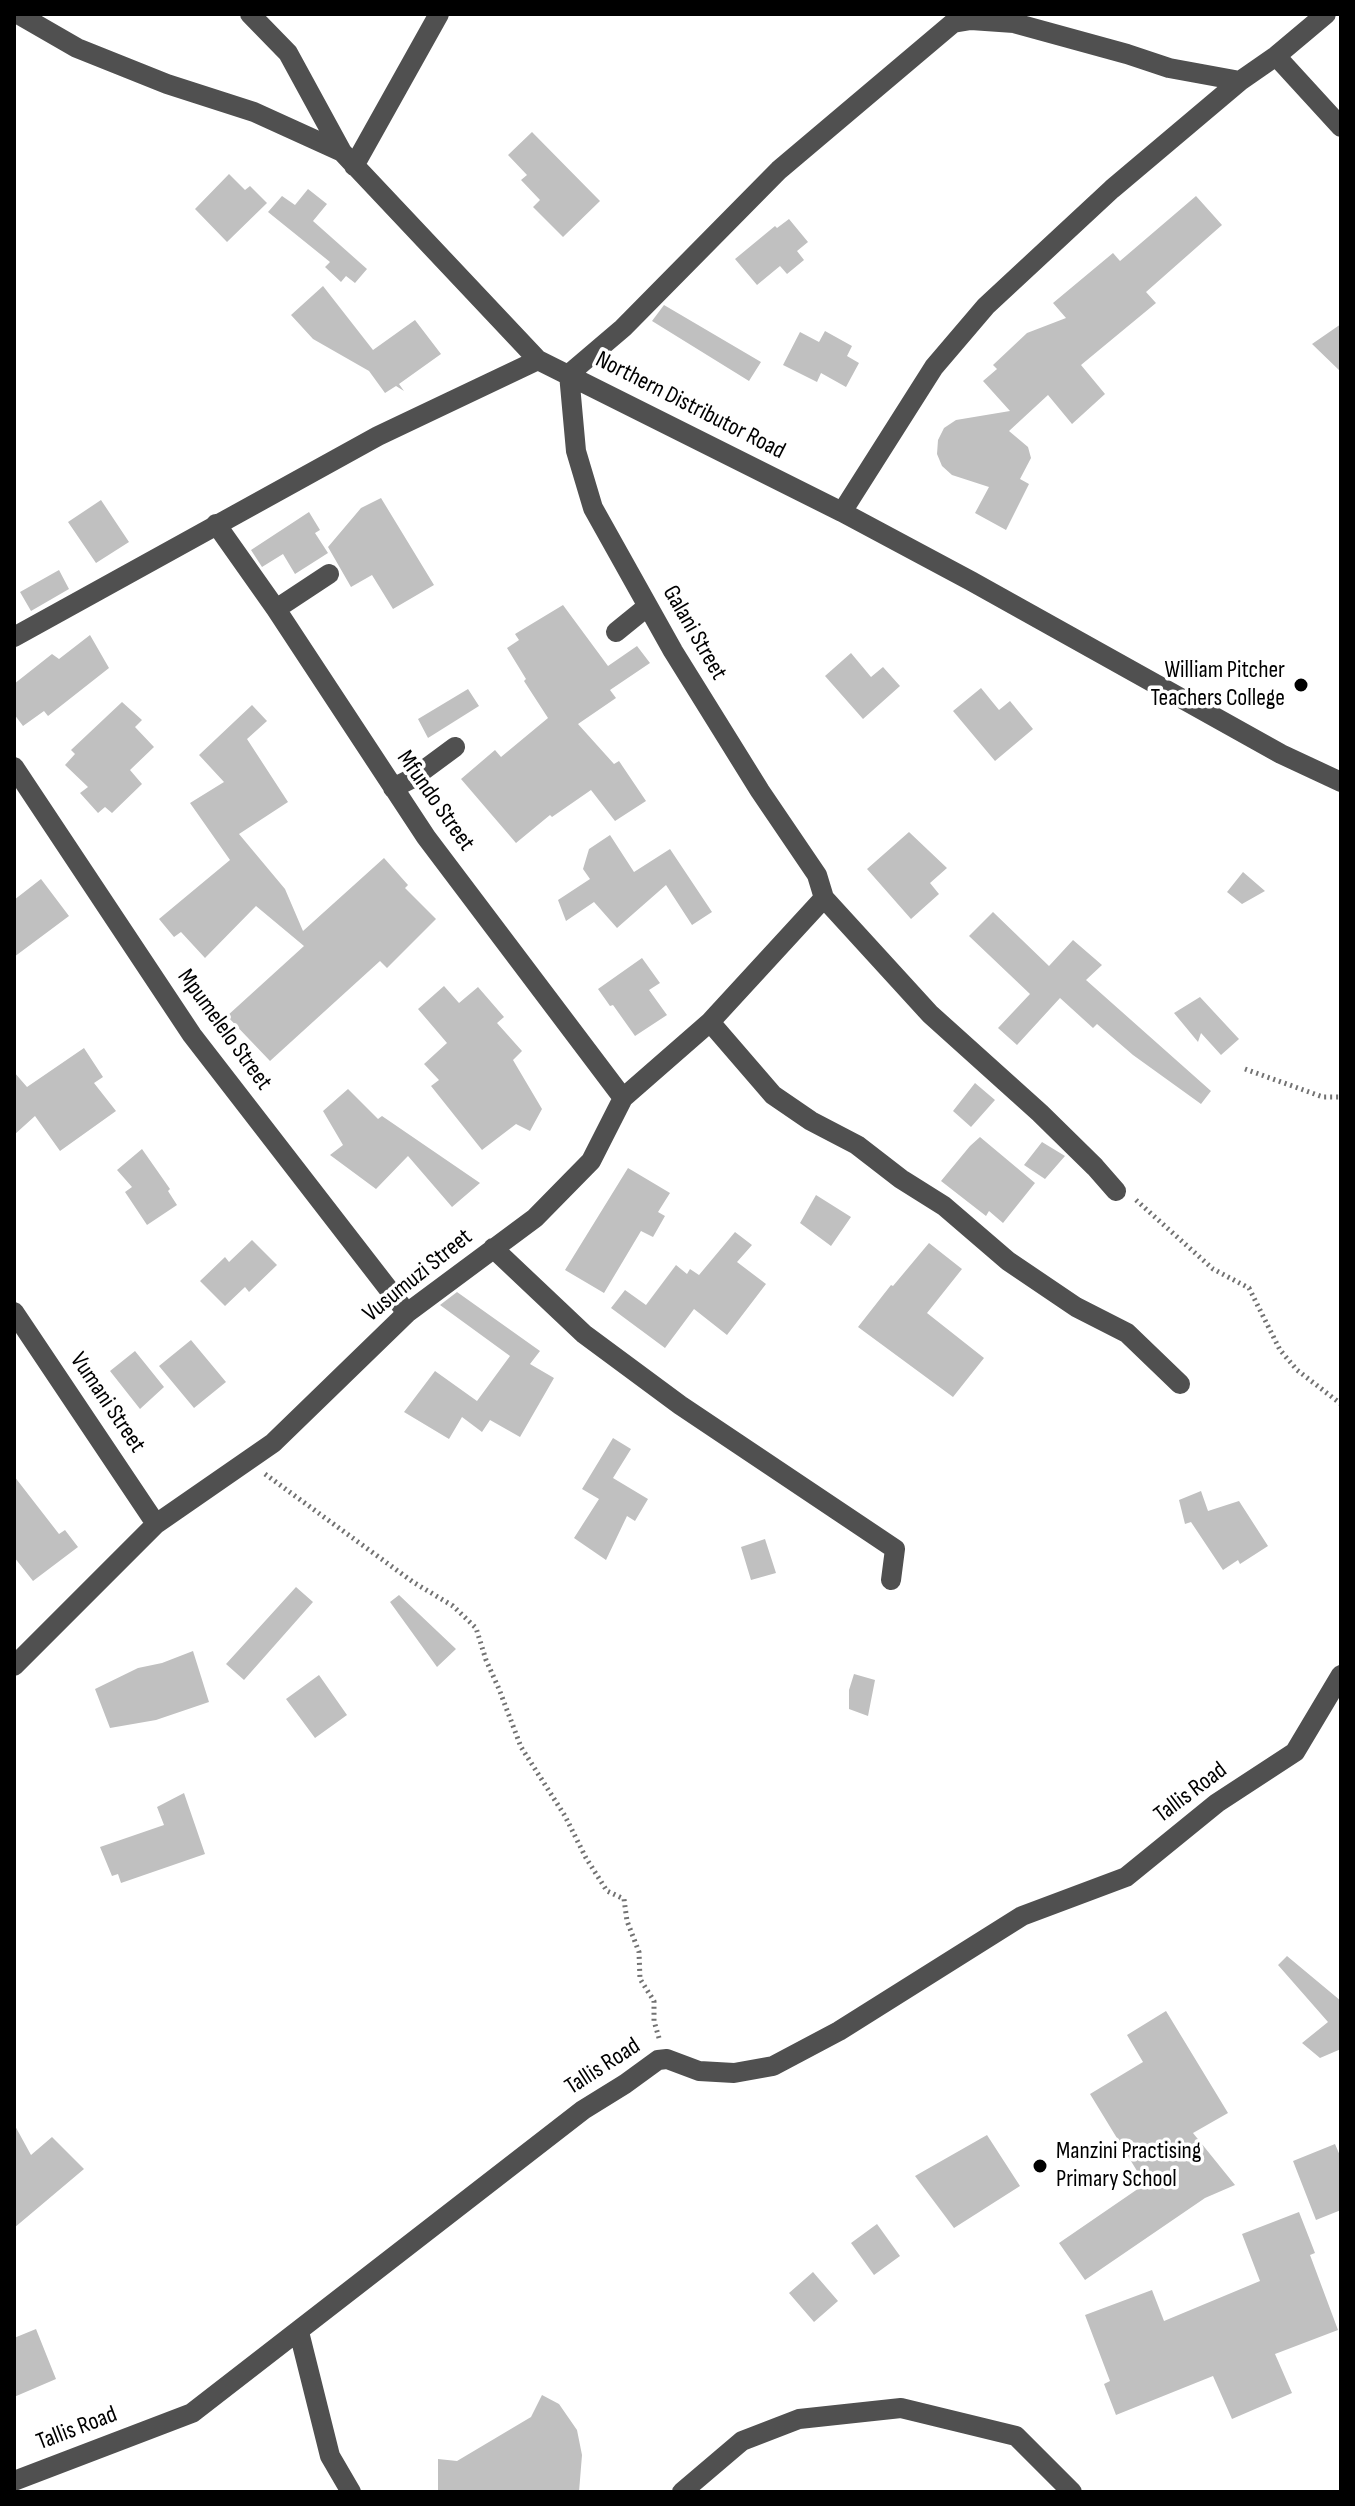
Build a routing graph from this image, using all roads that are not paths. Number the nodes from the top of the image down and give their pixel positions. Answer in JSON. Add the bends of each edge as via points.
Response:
{"nodes":[{"id":1,"x":18,"y":14,"type":"edge"},
{"id":2,"x":250,"y":14,"type":"edge"},
{"id":3,"x":439,"y":14,"type":"edge"},
{"id":4,"x":1326,"y":14,"type":"edge"},
{"id":5,"x":955,"y":17,"type":"edge"},
{"id":6,"x":1276,"y":56,"type":"junction"},
{"id":7,"x":1240,"y":81,"type":"junction"},
{"id":8,"x":1341,"y":127,"type":"edge"},
{"id":9,"x":348,"y":159,"type":"junction"},
{"id":10,"x":538,"y":360,"type":"junction"},
{"id":11,"x":569,"y":374,"type":"junction"},
{"id":12,"x":842,"y":512,"type":"junction"},
{"id":13,"x":216,"y":524,"type":"junction"},
{"id":14,"x":329,"y":574,"type":"dead end"},
{"id":15,"x":648,"y":606,"type":"junction"},
{"id":16,"x":276,"y":609,"type":"junction"},
{"id":17,"x":616,"y":632,"type":"dead end"},
{"id":18,"x":14,"y":637,"type":"edge"},
{"id":19,"x":455,"y":747,"type":"dead end"},
{"id":20,"x":14,"y":767,"type":"edge"},
{"id":21,"x":1341,"y":782,"type":"edge"},
{"id":22,"x":393,"y":788,"type":"junction"},
{"id":23,"x":824,"y":898,"type":"junction"},
{"id":24,"x":710,"y":1022,"type":"junction"},
{"id":25,"x":623,"y":1098,"type":"junction"},
{"id":26,"x":1126,"y":1196,"type":"road end"},
{"id":27,"x":493,"y":1248,"type":"junction"},
{"id":28,"x":14,"y":1312,"type":"edge"},
{"id":29,"x":407,"y":1313,"type":"junction"},
{"id":30,"x":1180,"y":1384,"type":"dead end"},
{"id":31,"x":156,"y":1524,"type":"junction"},
{"id":32,"x":891,"y":1580,"type":"dead end"},
{"id":33,"x":14,"y":1666,"type":"edge"},
{"id":34,"x":1341,"y":1675,"type":"edge"},
{"id":35,"x":299,"y":2332,"type":"junction"},
{"id":36,"x":14,"y":2481,"type":"edge"},
{"id":37,"x":351,"y":2492,"type":"edge"},
{"id":38,"x":682,"y":2492,"type":"edge"},
{"id":39,"x":1072,"y":2492,"type":"edge"}],
"edges":[{"from":1,"to":9,"type":"street","via":[[77,48],[254,112]]},
{"from":2,"to":9,"type":"street","via":[[288,53]]},
{"from":3,"to":9,"type":"street"},
{"from":4,"to":6,"type":"street"},
{"from":5,"to":7,"type":"street","via":[[1014,23],[1169,68]]},
{"from":5,"to":11,"type":"street","via":[[779,170],[623,328]]},
{"from":6,"to":7,"type":"street"},
{"from":6,"to":8,"type":"street"},
{"from":7,"to":12,"type":"street","via":[[1112,189],[986,306],[934,367]]},
{"from":9,"to":10,"type":"street"},
{"from":10,"to":11,"type":"street","name":"Northern Distributor Road"},
{"from":10,"to":13,"type":"street","via":[[378,436]]},
{"from":11,"to":12,"type":"street","name":"Northern Distributor Road"},
{"from":11,"to":15,"type":"street","name":"Galani Street","via":[[576,451],[593,508]]},
{"from":12,"to":21,"type":"street","name":"Northern Distributor Road"},
{"from":13,"to":16,"type":"street","name":"Mfundo Street"},
{"from":13,"to":18,"type":"street"},
{"from":14,"to":16,"type":"street"},
{"from":15,"to":17,"type":"street"},
{"from":15,"to":23,"type":"street","name":"Galani Street","via":[[817,875]]},
{"from":16,"to":22,"type":"street","name":"Mfundo Street"},
{"from":19,"to":22,"type":"street"},
{"from":20,"to":29,"type":"street","name":"Mpumelelo Street","via":[[192,1035]]},
{"from":22,"to":25,"type":"street","name":"Mfundo Street"},
{"from":23,"to":24,"type":"street","name":"Vusumuzi Street"},
{"from":23,"to":26,"type":"street","name":"Galani Street","via":[[921,1004]]},
{"from":24,"to":25,"type":"street","name":"Vusumuzi Street"},
{"from":24,"to":30,"type":"street","via":[[773,1095],[857,1145],[1076,1307],[1127,1333]]},
{"from":25,"to":27,"type":"street","name":"Vusumuzi Street","via":[[591,1161],[535,1218]]},
{"from":27,"to":29,"type":"street","name":"Vusumuzi Street"},
{"from":27,"to":32,"type":"street","via":[[584,1334],[895,1549]]},
{"from":28,"to":31,"type":"street","name":"Vumani Street"},
{"from":29,"to":31,"type":"street","name":"Vusumuzi Street","via":[[273,1443]]},
{"from":31,"to":33,"type":"street","name":"Vusumuzi Street"},
{"from":34,"to":35,"type":"street","name":"Tallis Road","via":[[1295,1752],[1217,1803],[1126,1877],[1022,1916],[839,2031],[773,2066],[734,2073],[658,2060],[583,2110]]},
{"from":35,"to":36,"type":"street","name":"Tallis Road","via":[[192,2413]]},
{"from":35,"to":37,"type":"street","via":[[330,2456]]},
{"from":38,"to":39,"type":"street","via":[[742,2441],[799,2419],[901,2408],[1016,2436]]}]}
